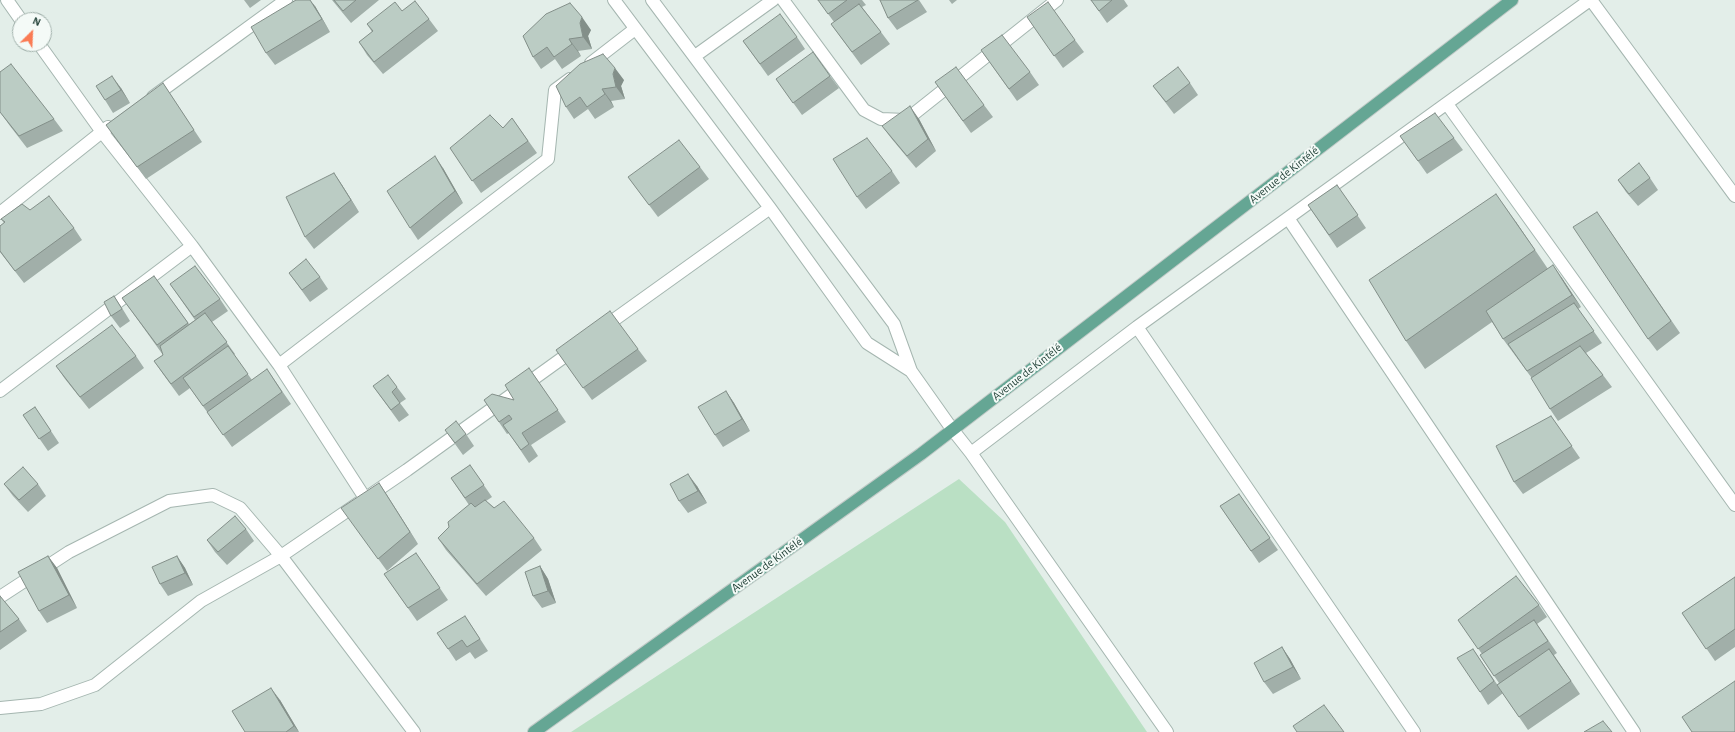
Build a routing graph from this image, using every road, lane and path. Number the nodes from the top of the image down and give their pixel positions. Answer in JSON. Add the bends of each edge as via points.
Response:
{"nodes":[{"id":1,"x":7,"y":0,"type":"edge"},
{"id":2,"x":286,"y":0,"type":"edge"},
{"id":3,"x":614,"y":0,"type":"edge"},
{"id":4,"x":652,"y":0,"type":"edge"},
{"id":5,"x":773,"y":0,"type":"edge"},
{"id":6,"x":783,"y":0,"type":"edge"},
{"id":7,"x":1056,"y":0,"type":"edge"},
{"id":8,"x":1512,"y":0,"type":"edge"},
{"id":9,"x":1590,"y":0,"type":"edge"},
{"id":10,"x":15,"y":12,"type":"edge"},
{"id":11,"x":635,"y":29,"type":"junction"},
{"id":12,"x":45,"y":52,"type":"edge"},
{"id":13,"x":695,"y":56,"type":"junction"},
{"id":14,"x":144,"y":103,"type":"edge"},
{"id":15,"x":1447,"y":104,"type":"junction"},
{"id":16,"x":120,"y":119,"type":"edge"},
{"id":17,"x":102,"y":132,"type":"junction"},
{"id":18,"x":1735,"y":196,"type":"edge"},
{"id":19,"x":770,"y":208,"type":"junction"},
{"id":20,"x":0,"y":213,"type":"edge"},
{"id":21,"x":1288,"y":218,"type":"junction"},
{"id":22,"x":192,"y":246,"type":"junction"},
{"id":23,"x":1137,"y":327,"type":"junction"},
{"id":24,"x":597,"y":333,"type":"edge"},
{"id":25,"x":584,"y":342,"type":"edge"},
{"id":26,"x":279,"y":366,"type":"junction"},
{"id":27,"x":911,"y":371,"type":"junction"},
{"id":28,"x":0,"y":391,"type":"edge"},
{"id":29,"x":952,"y":430,"type":"junction"},
{"id":30,"x":971,"y":453,"type":"junction"},
{"id":31,"x":365,"y":498,"type":"junction"},
{"id":32,"x":1735,"y":505,"type":"edge"},
{"id":33,"x":281,"y":556,"type":"junction"},
{"id":34,"x":0,"y":597,"type":"edge"},
{"id":35,"x":0,"y":708,"type":"edge"},
{"id":36,"x":414,"y":732,"type":"edge"},
{"id":37,"x":534,"y":732,"type":"edge"},
{"id":38,"x":1167,"y":732,"type":"edge"},
{"id":39,"x":1414,"y":732,"type":"edge"},
{"id":40,"x":1634,"y":732,"type":"edge"}],
"edges":[{"from":1,"to":10,"type":"street"},
{"from":2,"to":14,"type":"street"},
{"from":3,"to":11,"type":"street"},
{"from":4,"to":13,"type":"street"},
{"from":5,"to":13,"type":"street"},
{"from":6,"to":7,"type":"street","via":[[864,110],[881,119],[906,120]]},
{"from":8,"to":29,"type":"main road","name":"Avenue de Kintélé"},
{"from":9,"to":15,"type":"street"},
{"from":9,"to":18,"type":"street"},
{"from":11,"to":19,"type":"street"},
{"from":11,"to":26,"type":"street","via":[[556,90],[548,159]]},
{"from":12,"to":17,"type":"street"},
{"from":13,"to":27,"type":"street","via":[[894,324]]},
{"from":15,"to":21,"type":"street"},
{"from":15,"to":32,"type":"street"},
{"from":16,"to":17,"type":"street"},
{"from":17,"to":20,"type":"street"},
{"from":17,"to":22,"type":"street"},
{"from":19,"to":24,"type":"street"},
{"from":19,"to":27,"type":"street","via":[[867,343]]},
{"from":21,"to":23,"type":"street"},
{"from":21,"to":40,"type":"street"},
{"from":22,"to":26,"type":"street"},
{"from":22,"to":28,"type":"street"},
{"from":23,"to":30,"type":"street"},
{"from":23,"to":39,"type":"street"},
{"from":25,"to":31,"type":"street"},
{"from":26,"to":31,"type":"street"},
{"from":27,"to":29,"type":"street"},
{"from":29,"to":30,"type":"street"},
{"from":29,"to":37,"type":"main road","name":"Avenue de Kintélé"},
{"from":30,"to":38,"type":"street"},
{"from":31,"to":33,"type":"street"},
{"from":33,"to":34,"type":"street","via":[[240,508],[213,495],[169,502],[69,552]]},
{"from":33,"to":35,"type":"street","via":[[201,602],[95,685],[41,704]]},
{"from":33,"to":36,"type":"street"}]}
